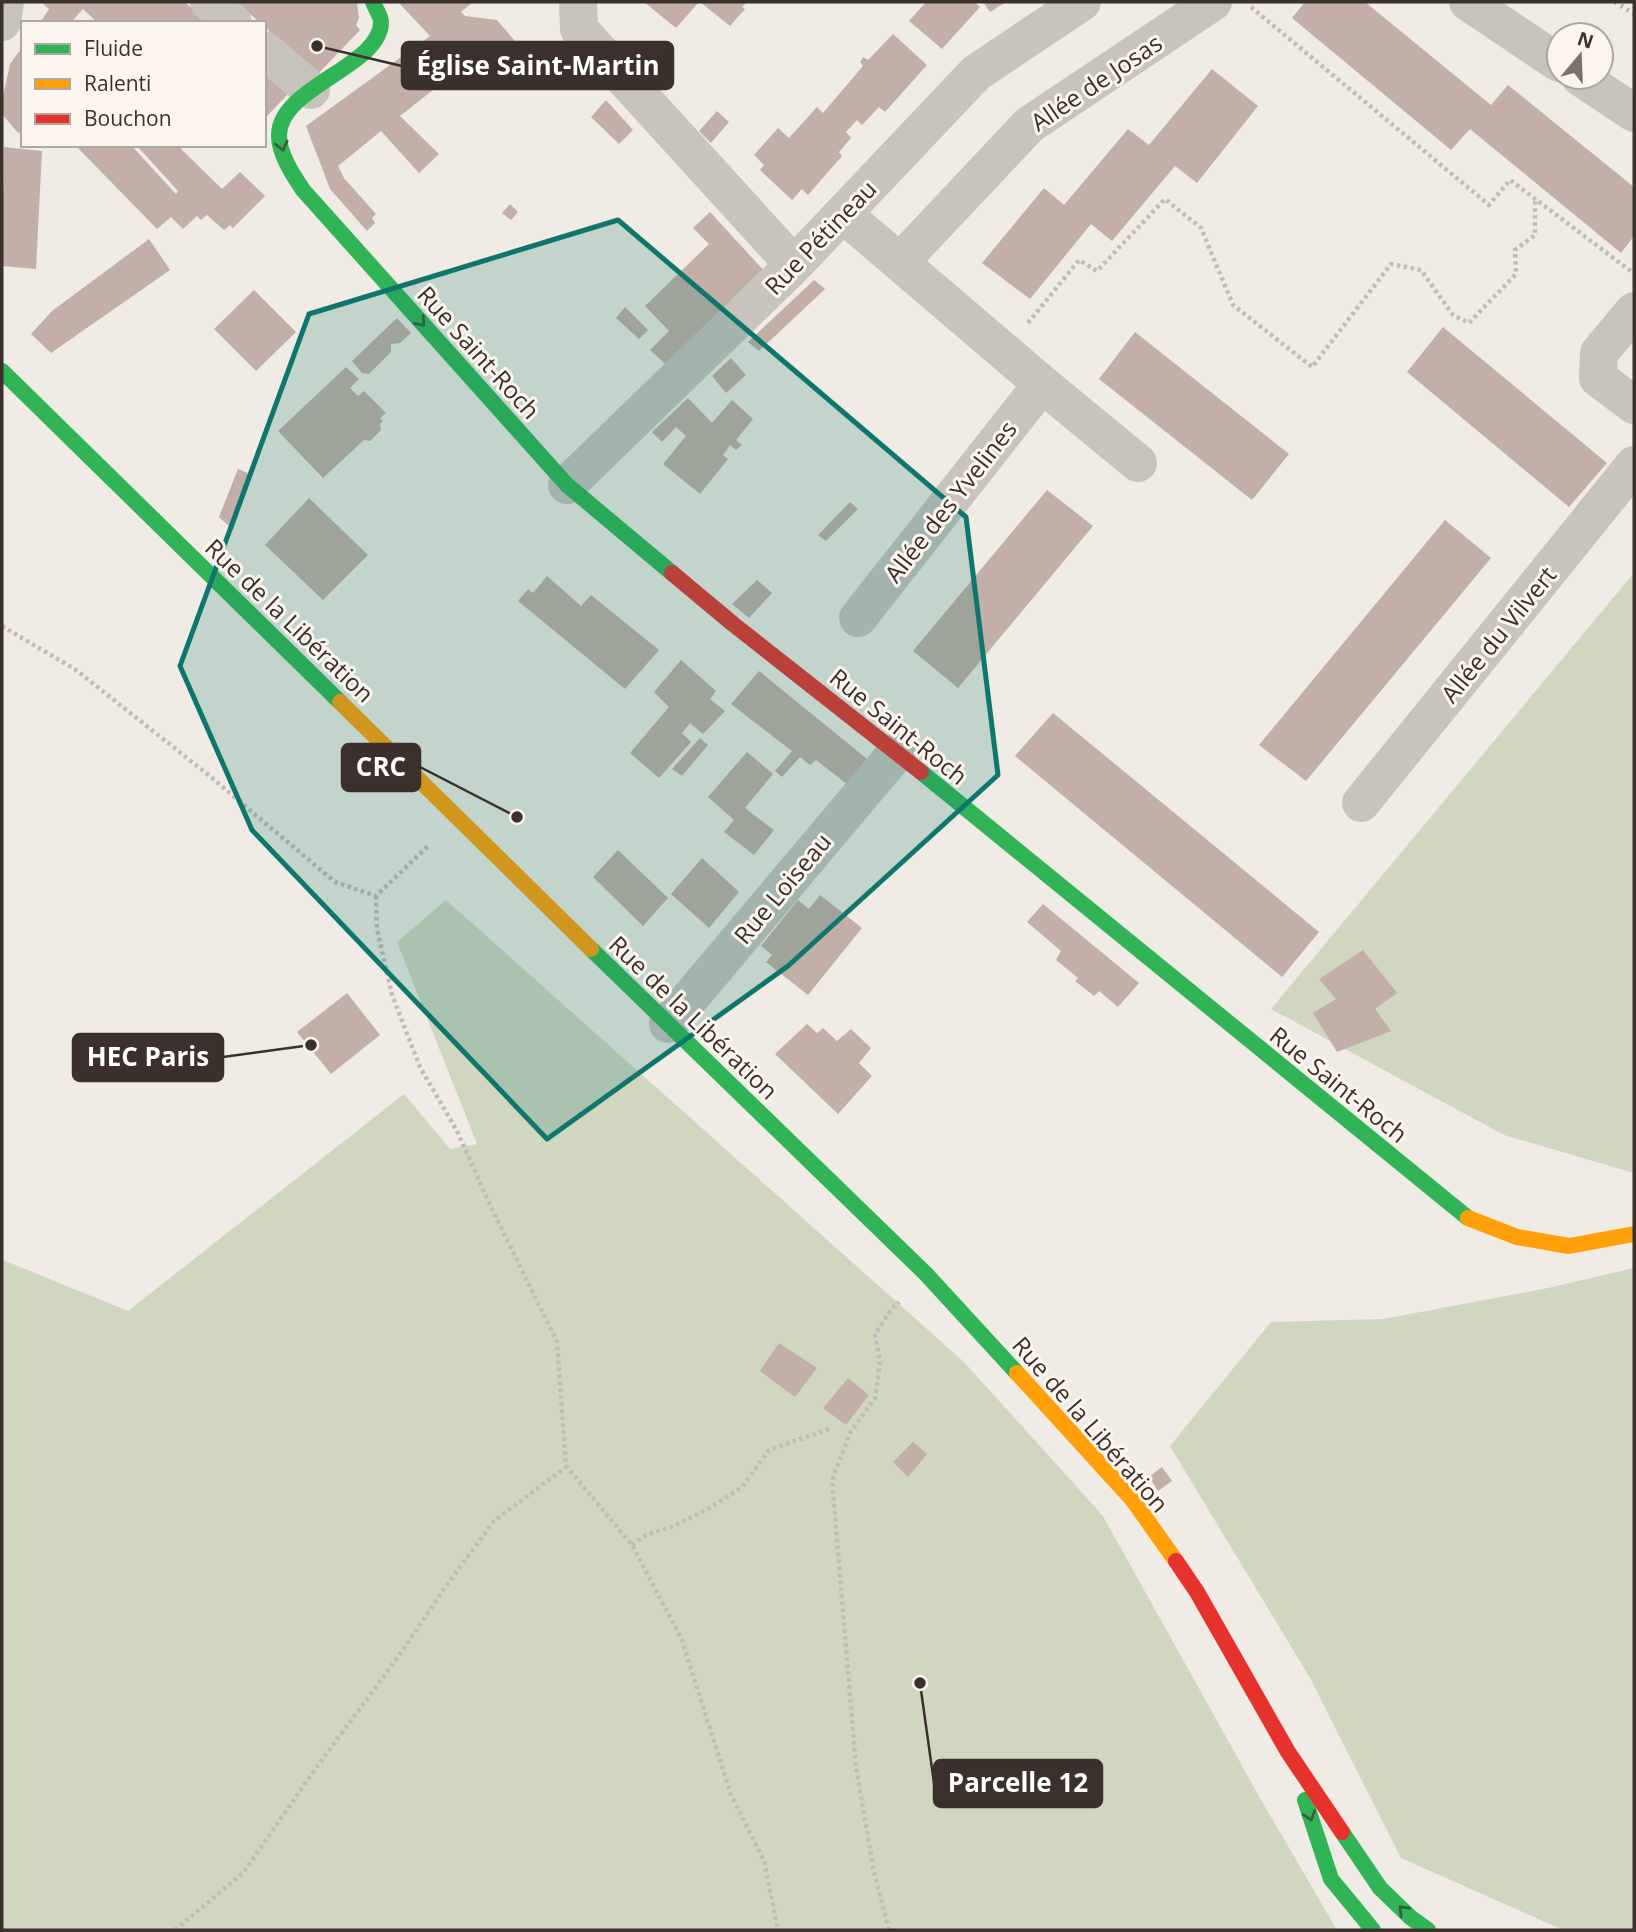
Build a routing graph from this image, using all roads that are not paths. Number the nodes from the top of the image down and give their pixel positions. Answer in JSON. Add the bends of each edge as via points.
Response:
{"nodes":[{"id":1,"x":5,"y":2,"type":"edge"},
{"id":2,"x":209,"y":2,"type":"edge"},
{"id":3,"x":373,"y":2,"type":"edge"},
{"id":4,"x":578,"y":2,"type":"edge"},
{"id":5,"x":1082,"y":2,"type":"edge"},
{"id":6,"x":1213,"y":2,"type":"edge"},
{"id":7,"x":1468,"y":2,"type":"edge"},
{"id":8,"x":231,"y":21,"type":"edge"},
{"id":9,"x":2,"y":22,"type":"edge"},
{"id":10,"x":266,"y":52,"type":"edge"},
{"id":11,"x":1545,"y":54,"type":"edge"},
{"id":12,"x":311,"y":90,"type":"junction"},
{"id":13,"x":1601,"y":91,"type":"edge"},
{"id":14,"x":1634,"y":113,"type":"edge"},
{"id":15,"x":843,"y":214,"type":"junction"},
{"id":16,"x":900,"y":262,"type":"junction"},
{"id":17,"x":794,"y":265,"type":"junction"},
{"id":18,"x":1634,"y":311,"type":"edge"},
{"id":19,"x":2,"y":371,"type":"edge"},
{"id":20,"x":1042,"y":384,"type":"junction"},
{"id":21,"x":1634,"y":405,"type":"edge"},
{"id":22,"x":1138,"y":463,"type":"dead end"},
{"id":23,"x":1634,"y":465,"type":"edge"},
{"id":24,"x":567,"y":485,"type":"junction"},
{"id":25,"x":858,"y":618,"type":"dead end"},
{"id":26,"x":897,"y":752,"type":"junction"},
{"id":27,"x":1361,"y":803,"type":"dead end"},
{"id":28,"x":668,"y":1024,"type":"junction"},
{"id":29,"x":1634,"y":1234,"type":"edge"},
{"id":30,"x":1288,"y":1752,"type":"junction"},
{"id":31,"x":1373,"y":1930,"type":"edge"},
{"id":32,"x":1427,"y":1930,"type":"edge"}],
"edges":[{"from":1,"to":9,"type":"street"},
{"from":2,"to":8,"type":"street"},
{"from":3,"to":12,"type":"main road","name":"Rue Saint-Roch","via":[[381,20],[377,37],[358,58]]},
{"from":4,"to":17,"type":"street","via":[[579,29]]},
{"from":5,"to":15,"type":"street","name":"Rue Pétineau","via":[[976,74]]},
{"from":6,"to":16,"type":"street","name":"Allée de Josas","via":[[1029,125]]},
{"from":7,"to":11,"type":"street"},
{"from":10,"to":12,"type":"street"},
{"from":12,"to":24,"type":"main road","name":"Rue Saint-Roch","one_way":true,"via":[[286,111],[279,135],[287,165],[303,190]]},
{"from":13,"to":14,"type":"street"},
{"from":15,"to":16,"type":"street"},
{"from":15,"to":17,"type":"street","name":"Rue Pétineau"},
{"from":16,"to":20,"type":"street"},
{"from":17,"to":24,"type":"street","name":"Rue Pétineau"},
{"from":18,"to":21,"type":"street","via":[[1600,353],[1598,377]]},
{"from":19,"to":28,"type":"main road","name":"Rue de la Libération"},
{"from":20,"to":22,"type":"street"},
{"from":20,"to":25,"type":"street","name":"Allée des Yvelines"},
{"from":23,"to":27,"type":"street","name":"Allée du Vilvert"},
{"from":24,"to":26,"type":"main road","name":"Rue Saint-Roch","via":[[733,624]]},
{"from":26,"to":28,"type":"street","name":"Rue Loiseau"},
{"from":26,"to":29,"type":"main road","name":"Rue Saint-Roch","via":[[1464,1216],[1517,1237],[1569,1246]]},
{"from":28,"to":30,"type":"main road","name":"Rue de la Libération","via":[[926,1274],[1132,1499],[1197,1592]]},
{"from":30,"to":31,"type":"main road","name":"Rue de la Libération","one_way":true,"via":[[1331,1879]]},
{"from":32,"to":30,"type":"main road","name":"Rue de la Libération","one_way":true,"via":[[1380,1888]]}]}
